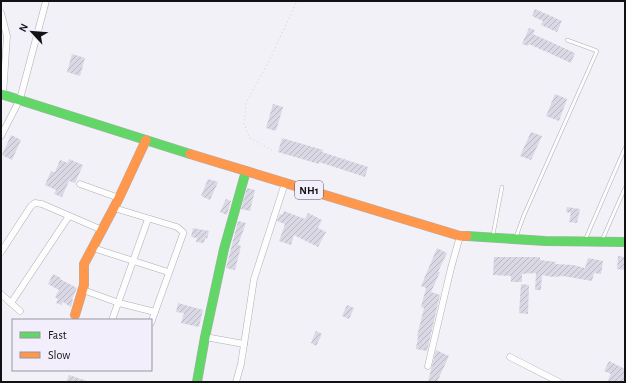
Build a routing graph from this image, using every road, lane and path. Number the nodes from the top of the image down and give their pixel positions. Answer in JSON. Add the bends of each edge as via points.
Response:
{"nodes":[{"id":1,"x":46,"y":1,"type":"edge"},
{"id":2,"x":297,"y":1,"type":"edge"},
{"id":3,"x":1,"y":13,"type":"edge"},
{"id":4,"x":567,"y":40,"type":"dead end"},
{"id":5,"x":2,"y":94,"type":"edge"},
{"id":6,"x":20,"y":99,"type":"junction"},
{"id":7,"x":1,"y":136,"type":"edge"},
{"id":8,"x":146,"y":140,"type":"junction"},
{"id":9,"x":625,"y":148,"type":"edge"},
{"id":10,"x":272,"y":150,"type":"dead end"},
{"id":11,"x":246,"y":171,"type":"junction"},
{"id":12,"x":285,"y":183,"type":"junction"},
{"id":13,"x":80,"y":184,"type":"dead end"},
{"id":14,"x":502,"y":187,"type":"dead end"},
{"id":15,"x":625,"y":188,"type":"edge"},
{"id":16,"x":119,"y":198,"type":"junction"},
{"id":17,"x":114,"y":208,"type":"junction"},
{"id":18,"x":69,"y":216,"type":"junction"},
{"id":19,"x":148,"y":219,"type":"junction"},
{"id":20,"x":102,"y":230,"type":"junction"},
{"id":21,"x":460,"y":236,"type":"junction"},
{"id":22,"x":492,"y":238,"type":"junction"},
{"id":23,"x":515,"y":240,"type":"junction"},
{"id":24,"x":585,"y":242,"type":"junction"},
{"id":25,"x":602,"y":242,"type":"junction"},
{"id":26,"x":625,"y":242,"type":"edge"},
{"id":27,"x":93,"y":248,"type":"junction"},
{"id":28,"x":1,"y":252,"type":"edge"},
{"id":29,"x":133,"y":260,"type":"junction"},
{"id":30,"x":168,"y":272,"type":"junction"},
{"id":31,"x":83,"y":290,"type":"junction"},
{"id":32,"x":1,"y":294,"type":"edge"},
{"id":33,"x":11,"y":303,"type":"junction"},
{"id":34,"x":119,"y":303,"type":"junction"},
{"id":35,"x":20,"y":311,"type":"dead end"},
{"id":36,"x":155,"y":312,"type":"junction"},
{"id":37,"x":74,"y":315,"type":"dead end"},
{"id":38,"x":112,"y":319,"type":"edge"},
{"id":39,"x":152,"y":320,"type":"edge"},
{"id":40,"x":205,"y":337,"type":"junction"},
{"id":41,"x":244,"y":344,"type":"junction"},
{"id":42,"x":510,"y":357,"type":"dead end"},
{"id":43,"x":428,"y":366,"type":"dead end"},
{"id":44,"x":197,"y":382,"type":"edge"},
{"id":45,"x":236,"y":382,"type":"edge"},
{"id":46,"x":559,"y":382,"type":"edge"}],
"edges":[{"from":1,"to":6,"type":"street"},
{"from":2,"to":10,"type":"path","via":[[246,103],[244,124],[250,138]]},
{"from":3,"to":5,"type":"street","via":[[7,36]]},
{"from":4,"to":23,"type":"lane","via":[[597,51]]},
{"from":5,"to":6,"type":"main road","number":"NH1"},
{"from":6,"to":7,"type":"street"},
{"from":6,"to":8,"type":"main road","number":"NH1"},
{"from":8,"to":11,"type":"main road","number":"NH1"},
{"from":8,"to":16,"type":"main road"},
{"from":9,"to":24,"type":"lane"},
{"from":11,"to":12,"type":"main road","number":"NH1"},
{"from":11,"to":40,"type":"main road","via":[[224,249]]},
{"from":12,"to":21,"type":"main road","number":"NH1"},
{"from":12,"to":41,"type":"street","via":[[254,279]]},
{"from":13,"to":16,"type":"street"},
{"from":14,"to":22,"type":"lane"},
{"from":15,"to":25,"type":"lane"},
{"from":16,"to":17,"type":"main road"},
{"from":17,"to":19,"type":"street"},
{"from":17,"to":20,"type":"main road"},
{"from":18,"to":20,"type":"street"},
{"from":18,"to":28,"type":"street","via":[[38,203],[33,204]]},
{"from":18,"to":33,"type":"street"},
{"from":19,"to":29,"type":"street"},
{"from":19,"to":30,"type":"street","via":[[183,232]]},
{"from":20,"to":27,"type":"main road"},
{"from":21,"to":22,"type":"main road","number":"NH1"},
{"from":21,"to":43,"type":"street"},
{"from":22,"to":23,"type":"main road","number":"NH1"},
{"from":23,"to":24,"type":"main road","number":"NH1"},
{"from":24,"to":25,"type":"main road","number":"NH1"},
{"from":25,"to":26,"type":"main road","number":"NH1"},
{"from":27,"to":29,"type":"street"},
{"from":27,"to":31,"type":"main road","via":[[84,267]]},
{"from":29,"to":30,"type":"street"},
{"from":29,"to":34,"type":"street"},
{"from":30,"to":36,"type":"street"},
{"from":31,"to":34,"type":"street"},
{"from":31,"to":37,"type":"main road"},
{"from":32,"to":33,"type":"street"},
{"from":33,"to":35,"type":"street"},
{"from":34,"to":36,"type":"street"},
{"from":34,"to":38,"type":"street"},
{"from":36,"to":39,"type":"street"},
{"from":40,"to":41,"type":"street"},
{"from":40,"to":44,"type":"main road"},
{"from":41,"to":45,"type":"street"},
{"from":42,"to":46,"type":"street"}]}
